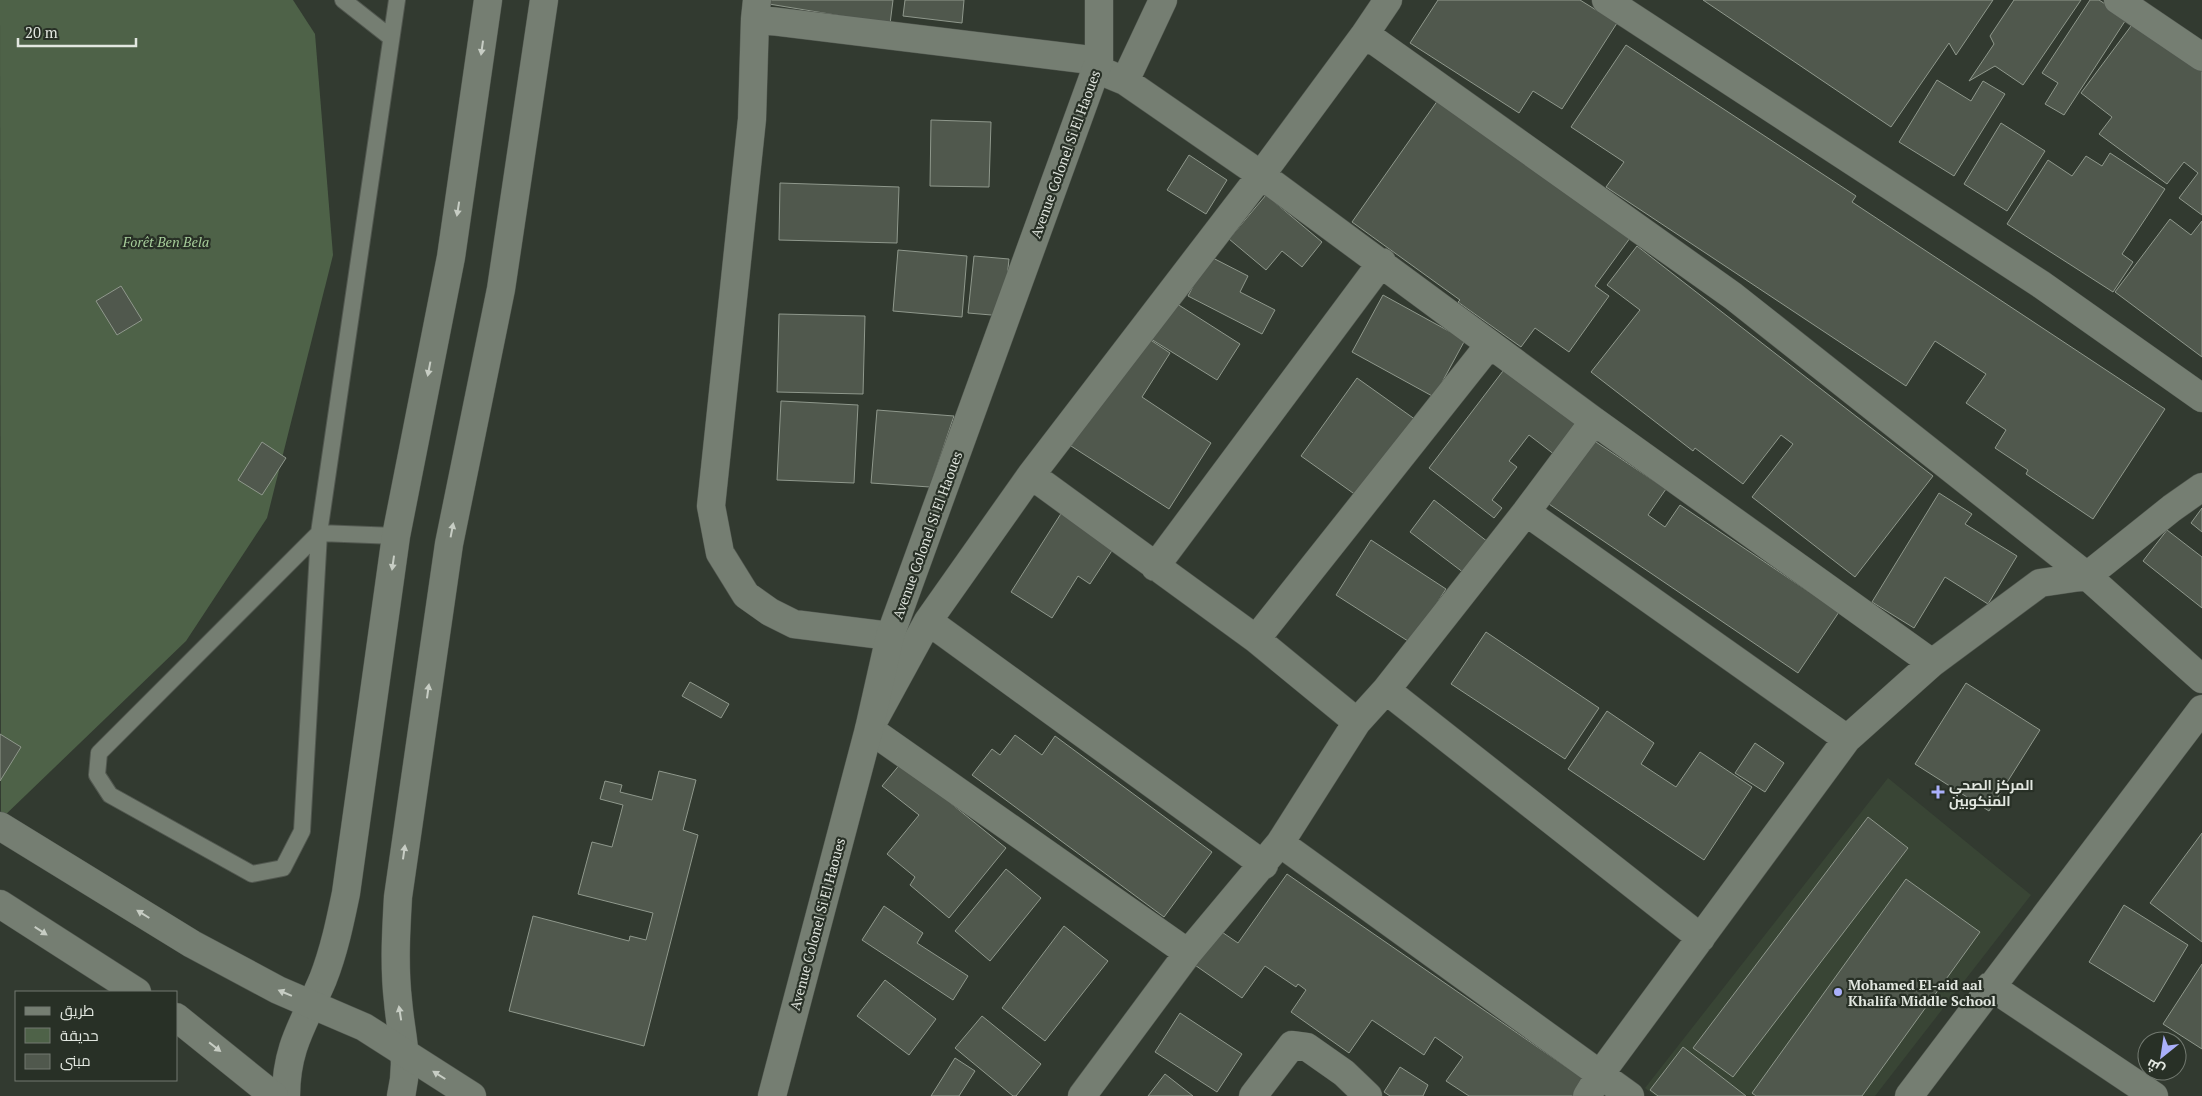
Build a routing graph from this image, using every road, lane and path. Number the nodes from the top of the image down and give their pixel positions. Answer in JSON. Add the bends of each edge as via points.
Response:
{"nodes":[{"id":1,"x":343,"y":0,"type":"edge"},
{"id":2,"x":397,"y":0,"type":"edge"},
{"id":3,"x":488,"y":0,"type":"edge"},
{"id":4,"x":544,"y":0,"type":"edge"},
{"id":5,"x":1099,"y":0,"type":"edge"},
{"id":6,"x":1163,"y":0,"type":"edge"},
{"id":7,"x":1388,"y":0,"type":"edge"},
{"id":8,"x":1606,"y":0,"type":"edge"},
{"id":9,"x":2118,"y":0,"type":"edge"},
{"id":10,"x":756,"y":9,"type":"edge"},
{"id":11,"x":1366,"y":34,"type":"junction"},
{"id":12,"x":390,"y":37,"type":"junction"},
{"id":13,"x":2202,"y":57,"type":"edge"},
{"id":14,"x":1097,"y":65,"type":"junction"},
{"id":15,"x":1125,"y":81,"type":"junction"},
{"id":16,"x":1261,"y":175,"type":"junction"},
{"id":17,"x":1382,"y":262,"type":"junction"},
{"id":18,"x":1490,"y":344,"type":"junction"},
{"id":19,"x":2202,"y":398,"type":"edge"},
{"id":20,"x":1594,"y":421,"type":"junction"},
{"id":21,"x":1031,"y":476,"type":"junction"},
{"id":22,"x":2202,"y":487,"type":"edge"},
{"id":23,"x":1526,"y":512,"type":"junction"},
{"id":24,"x":319,"y":533,"type":"junction"},
{"id":25,"x":396,"y":536,"type":"junction"},
{"id":26,"x":1155,"y":567,"type":"junction"},
{"id":27,"x":2087,"y":576,"type":"junction"},
{"id":28,"x":928,"y":620,"type":"junction"},
{"id":29,"x":890,"y":636,"type":"junction"},
{"id":30,"x":1256,"y":639,"type":"junction"},
{"id":31,"x":1932,"y":663,"type":"junction"},
{"id":32,"x":2202,"y":679,"type":"edge"},
{"id":33,"x":1386,"y":690,"type":"junction"},
{"id":34,"x":2202,"y":708,"type":"edge"},
{"id":35,"x":1357,"y":722,"type":"junction"},
{"id":36,"x":869,"y":730,"type":"junction"},
{"id":37,"x":1847,"y":739,"type":"junction"},
{"id":38,"x":0,"y":826,"type":"edge"},
{"id":39,"x":1280,"y":844,"type":"junction"},
{"id":40,"x":1264,"y":865,"type":"junction"},
{"id":41,"x":0,"y":904,"type":"edge"},
{"id":42,"x":1701,"y":938,"type":"junction"},
{"id":43,"x":1188,"y":953,"type":"junction"},
{"id":44,"x":1990,"y":986,"type":"junction"},
{"id":45,"x":135,"y":991,"type":"edge"},
{"id":46,"x":312,"y":1004,"type":"junction"},
{"id":47,"x":178,"y":1019,"type":"edge"},
{"id":48,"x":406,"y":1054,"type":"junction"},
{"id":49,"x":1601,"y":1073,"type":"junction"},
{"id":50,"x":770,"y":1090,"type":"edge"},
{"id":51,"x":274,"y":1096,"type":"edge"},
{"id":52,"x":286,"y":1096,"type":"edge"},
{"id":53,"x":401,"y":1096,"type":"edge"},
{"id":54,"x":472,"y":1096,"type":"edge"},
{"id":55,"x":1082,"y":1096,"type":"edge"},
{"id":56,"x":1253,"y":1096,"type":"edge"},
{"id":57,"x":1368,"y":1096,"type":"edge"},
{"id":58,"x":1587,"y":1096,"type":"edge"},
{"id":59,"x":1630,"y":1096,"type":"edge"},
{"id":60,"x":1909,"y":1096,"type":"edge"},
{"id":61,"x":2154,"y":1096,"type":"edge"}],
"edges":[{"from":1,"to":12,"type":"lane"},
{"from":2,"to":12,"type":"lane"},
{"from":3,"to":25,"type":"street","one_way":true,"via":[[451,257]]},
{"from":48,"to":4,"type":"street","one_way":true,"via":[[395,949],[398,897],[449,544],[501,289]]},
{"from":5,"to":14,"type":"street","name":"Avenue Colonel Si El Haoues"},
{"from":6,"to":15,"type":"street"},
{"from":7,"to":11,"type":"street"},
{"from":8,"to":19,"type":"street","via":[[2042,285]]},
{"from":9,"to":13,"type":"street"},
{"from":10,"to":14,"type":"street"},
{"from":10,"to":29,"type":"street","via":[[752,120],[711,506],[720,553],[746,596],[794,624]]},
{"from":11,"to":16,"type":"street"},
{"from":11,"to":27,"type":"street","via":[[1732,296]]},
{"from":12,"to":24,"type":"lane"},
{"from":14,"to":15,"type":"street"},
{"from":14,"to":29,"type":"street","name":"Avenue Colonel Si El Haoues"},
{"from":15,"to":16,"type":"street"},
{"from":16,"to":17,"type":"street"},
{"from":16,"to":21,"type":"street"},
{"from":17,"to":18,"type":"street"},
{"from":17,"to":26,"type":"street"},
{"from":18,"to":20,"type":"street"},
{"from":18,"to":30,"type":"street"},
{"from":20,"to":23,"type":"street"},
{"from":20,"to":31,"type":"street"},
{"from":21,"to":26,"type":"street"},
{"from":21,"to":28,"type":"street"},
{"from":22,"to":27,"type":"street"},
{"from":23,"to":33,"type":"street"},
{"from":23,"to":37,"type":"street"},
{"from":24,"to":24,"type":"lane","via":[[99,753],[97,775],[110,795],[252,874],[283,868],[302,831]]},
{"from":24,"to":25,"type":"lane"},
{"from":25,"to":46,"type":"street","one_way":true,"via":[[346,892],[332,950]]},
{"from":26,"to":30,"type":"street"},
{"from":27,"to":31,"type":"street","via":[[2040,583]]},
{"from":27,"to":32,"type":"street"},
{"from":28,"to":36,"type":"street"},
{"from":28,"to":40,"type":"street"},
{"from":29,"to":36,"type":"street","name":"Avenue Colonel Si El Haoues"},
{"from":30,"to":35,"type":"street"},
{"from":31,"to":37,"type":"street"},
{"from":33,"to":35,"type":"street"},
{"from":33,"to":42,"type":"street"},
{"from":34,"to":44,"type":"street"},
{"from":35,"to":39,"type":"street"},
{"from":36,"to":43,"type":"street"},
{"from":36,"to":50,"type":"street","name":"Avenue Colonel Si El Haoues"},
{"from":37,"to":42,"type":"street"},
{"from":46,"to":38,"type":"street","one_way":true,"via":[[278,990],[192,944]]},
{"from":39,"to":40,"type":"street"},
{"from":39,"to":49,"type":"street"},
{"from":40,"to":43,"type":"street"},
{"from":41,"to":45,"type":"street","one_way":true},
{"from":42,"to":49,"type":"street"},
{"from":43,"to":55,"type":"street"},
{"from":44,"to":60,"type":"street"},
{"from":44,"to":61,"type":"street"},
{"from":46,"to":48,"type":"street","via":[[364,1027]]},
{"from":46,"to":52,"type":"street","via":[[299,1028],[291,1054]]},
{"from":47,"to":51,"type":"street","one_way":true},
{"from":48,"to":53,"type":"street"},
{"from":54,"to":48,"type":"street","one_way":true},
{"from":49,"to":58,"type":"street"},
{"from":49,"to":59,"type":"street"},
{"from":56,"to":57,"type":"street","via":[[1292,1045],[1308,1047],[1344,1073]]}]}
